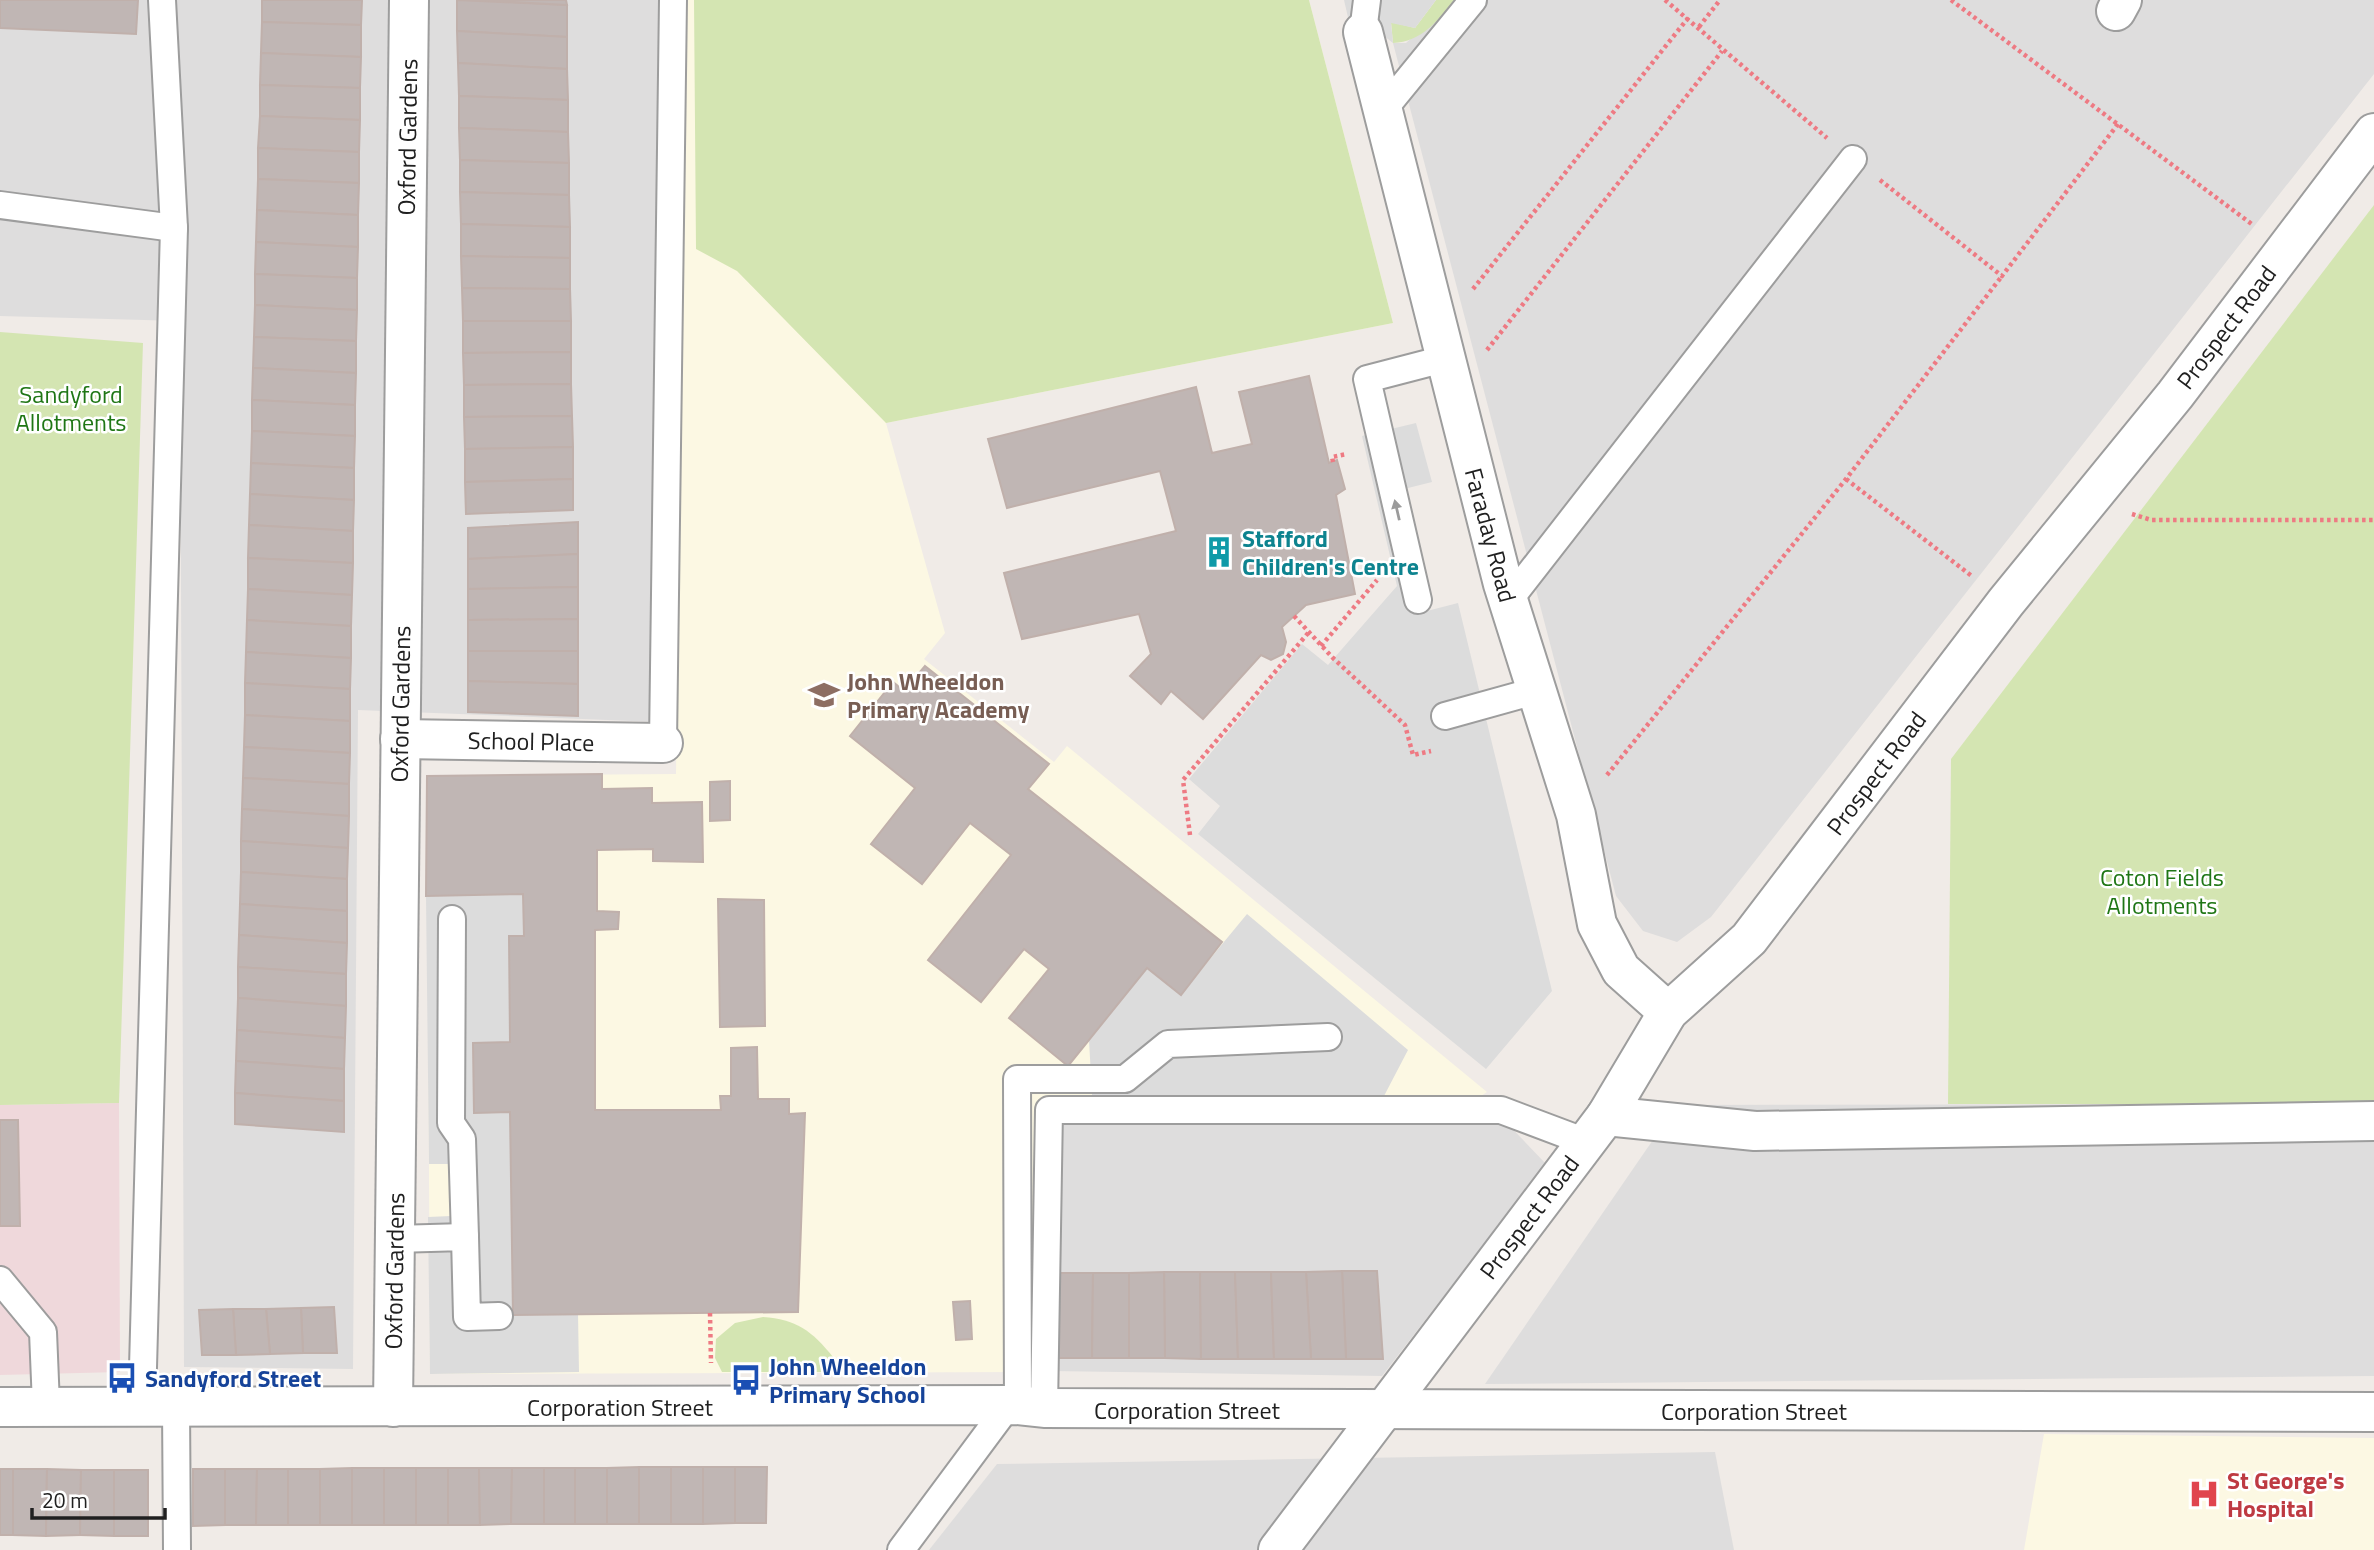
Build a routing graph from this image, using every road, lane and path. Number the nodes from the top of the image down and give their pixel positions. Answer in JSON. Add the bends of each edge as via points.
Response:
{"nodes":[{"id":1,"x":162,"y":0,"type":"edge"},
{"id":2,"x":409,"y":0,"type":"edge"},
{"id":3,"x":673,"y":0,"type":"edge"},
{"id":4,"x":1473,"y":0,"type":"edge"},
{"id":5,"x":1665,"y":0,"type":"edge"},
{"id":6,"x":1720,"y":0,"type":"edge"},
{"id":7,"x":1951,"y":0,"type":"edge"},
{"id":8,"x":1365,"y":16,"type":"edge"},
{"id":9,"x":1688,"y":18,"type":"junction"},
{"id":10,"x":1699,"y":27,"type":"junction"},
{"id":11,"x":1722,"y":51,"type":"junction"},
{"id":12,"x":1384,"y":109,"type":"junction"},
{"id":13,"x":2118,"y":124,"type":"junction"},
{"id":14,"x":2374,"y":133,"type":"edge"},
{"id":15,"x":1853,"y":159,"type":"junction"},
{"id":16,"x":0,"y":205,"type":"edge"},
{"id":17,"x":174,"y":228,"type":"junction"},
{"id":18,"x":2285,"y":249,"type":"junction"},
{"id":19,"x":2002,"y":276,"type":"junction"},
{"id":20,"x":1445,"y":362,"type":"junction"},
{"id":21,"x":1846,"y":479,"type":"junction"},
{"id":22,"x":2088,"y":500,"type":"junction"},
{"id":23,"x":2374,"y":520,"type":"edge"},
{"id":24,"x":1418,"y":600,"type":"dead end"},
{"id":25,"x":1509,"y":600,"type":"junction"},
{"id":26,"x":2006,"y":603,"type":"junction"},
{"id":27,"x":1309,"y":632,"type":"dead end"},
{"id":28,"x":1535,"y":691,"type":"junction"},
{"id":29,"x":1445,"y":716,"type":"dead end"},
{"id":30,"x":400,"y":739,"type":"junction"},
{"id":31,"x":663,"y":743,"type":"joint"},
{"id":32,"x":1576,"y":814,"type":"junction"},
{"id":33,"x":1190,"y":835,"type":"dead end"},
{"id":34,"x":452,"y":919,"type":"dead end"},
{"id":35,"x":1668,"y":1012,"type":"junction"},
{"id":36,"x":1328,"y":1037,"type":"dead end"},
{"id":37,"x":2374,"y":1121,"type":"edge"},
{"id":38,"x":1596,"y":1129,"type":"junction"},
{"id":39,"x":465,"y":1237,"type":"junction"},
{"id":40,"x":395,"y":1239,"type":"junction"},
{"id":41,"x":0,"y":1280,"type":"edge"},
{"id":42,"x":710,"y":1313,"type":"dead end"},
{"id":43,"x":499,"y":1316,"type":"dead end"},
{"id":44,"x":46,"y":1405,"type":"junction"},
{"id":45,"x":159,"y":1405,"type":"junction"},
{"id":46,"x":713,"y":1406,"type":"junction"},
{"id":47,"x":0,"y":1407,"type":"edge"},
{"id":48,"x":393,"y":1407,"type":"junction"},
{"id":49,"x":1023,"y":1407,"type":"junction"},
{"id":50,"x":1381,"y":1411,"type":"junction"},
{"id":51,"x":2374,"y":1412,"type":"edge"},
{"id":52,"x":177,"y":1550,"type":"edge"},
{"id":53,"x":901,"y":1550,"type":"edge"},
{"id":54,"x":1278,"y":1550,"type":"edge"}],
"edges":[{"from":1,"to":17,"type":"lane"},
{"from":2,"to":30,"type":"street","name":"Oxford Gardens"},
{"from":3,"to":31,"type":"lane"},
{"from":4,"to":12,"type":"lane"},
{"from":5,"to":9,"type":"path"},
{"from":6,"to":10,"type":"path"},
{"from":7,"to":13,"type":"path"},
{"from":8,"to":12,"type":"street","name":"Faraday Road"},
{"from":9,"to":10,"type":"path"},
{"from":9,"to":20,"type":"path"},
{"from":10,"to":11,"type":"path"},
{"from":11,"to":15,"type":"path"},
{"from":11,"to":20,"type":"path"},
{"from":12,"to":20,"type":"street","name":"Faraday Road"},
{"from":13,"to":18,"type":"path"},
{"from":13,"to":19,"type":"path"},
{"from":14,"to":18,"type":"street","name":"Prospect Road"},
{"from":15,"to":19,"type":"path"},
{"from":15,"to":25,"type":"lane"},
{"from":16,"to":17,"type":"lane"},
{"from":17,"to":45,"type":"lane"},
{"from":18,"to":22,"type":"street","name":"Prospect Road","via":[[2175,395]]},
{"from":19,"to":21,"type":"path"},
{"from":24,"to":20,"type":"lane","one_way":true,"via":[[1367,379]]},
{"from":20,"to":25,"type":"street","name":"Faraday Road"},
{"from":21,"to":26,"type":"path"},
{"from":21,"to":32,"type":"path"},
{"from":22,"to":23,"type":"path","via":[[2151,520]]},
{"from":22,"to":26,"type":"street","name":"Prospect Road"},
{"from":25,"to":28,"type":"street","name":"Faraday Road"},
{"from":26,"to":35,"type":"street","name":"Prospect Road","via":[[1749,939]]},
{"from":27,"to":33,"type":"path","via":[[1183,780]]},
{"from":28,"to":29,"type":"lane"},
{"from":28,"to":32,"type":"street","name":"Faraday Road"},
{"from":30,"to":31,"type":"street","name":"School Place"},
{"from":30,"to":40,"type":"street","name":"Oxford Gardens"},
{"from":32,"to":35,"type":"street","name":"Faraday Road","via":[[1597,924],[1621,970]]},
{"from":34,"to":39,"type":"lane","via":[[451,1123],[462,1139]]},
{"from":35,"to":38,"type":"street","name":"Prospect Road"},
{"from":36,"to":49,"type":"lane","via":[[1168,1044],[1125,1079],[1017,1079]]},
{"from":37,"to":38,"type":"street","via":[[1755,1131]]},
{"from":38,"to":49,"type":"lane","via":[[1501,1110],[1049,1110]]},
{"from":38,"to":50,"type":"street","name":"Prospect Road"},
{"from":39,"to":40,"type":"lane"},
{"from":39,"to":43,"type":"lane","via":[[467,1317]]},
{"from":40,"to":48,"type":"street","name":"Oxford Gardens"},
{"from":41,"to":44,"type":"lane","via":[[43,1332]]},
{"from":42,"to":46,"type":"path"},
{"from":44,"to":45,"type":"street","name":"Corporation Street"},
{"from":44,"to":47,"type":"street","name":"Corporation Street"},
{"from":45,"to":48,"type":"street","name":"Corporation Street"},
{"from":45,"to":52,"type":"lane"},
{"from":46,"to":48,"type":"street","name":"Corporation Street"},
{"from":46,"to":49,"type":"street","name":"Corporation Street"},
{"from":49,"to":50,"type":"street","name":"Corporation Street"},
{"from":49,"to":53,"type":"lane"},
{"from":50,"to":51,"type":"street","name":"Corporation Street"},
{"from":50,"to":54,"type":"street","name":"Prospect Road"}]}
